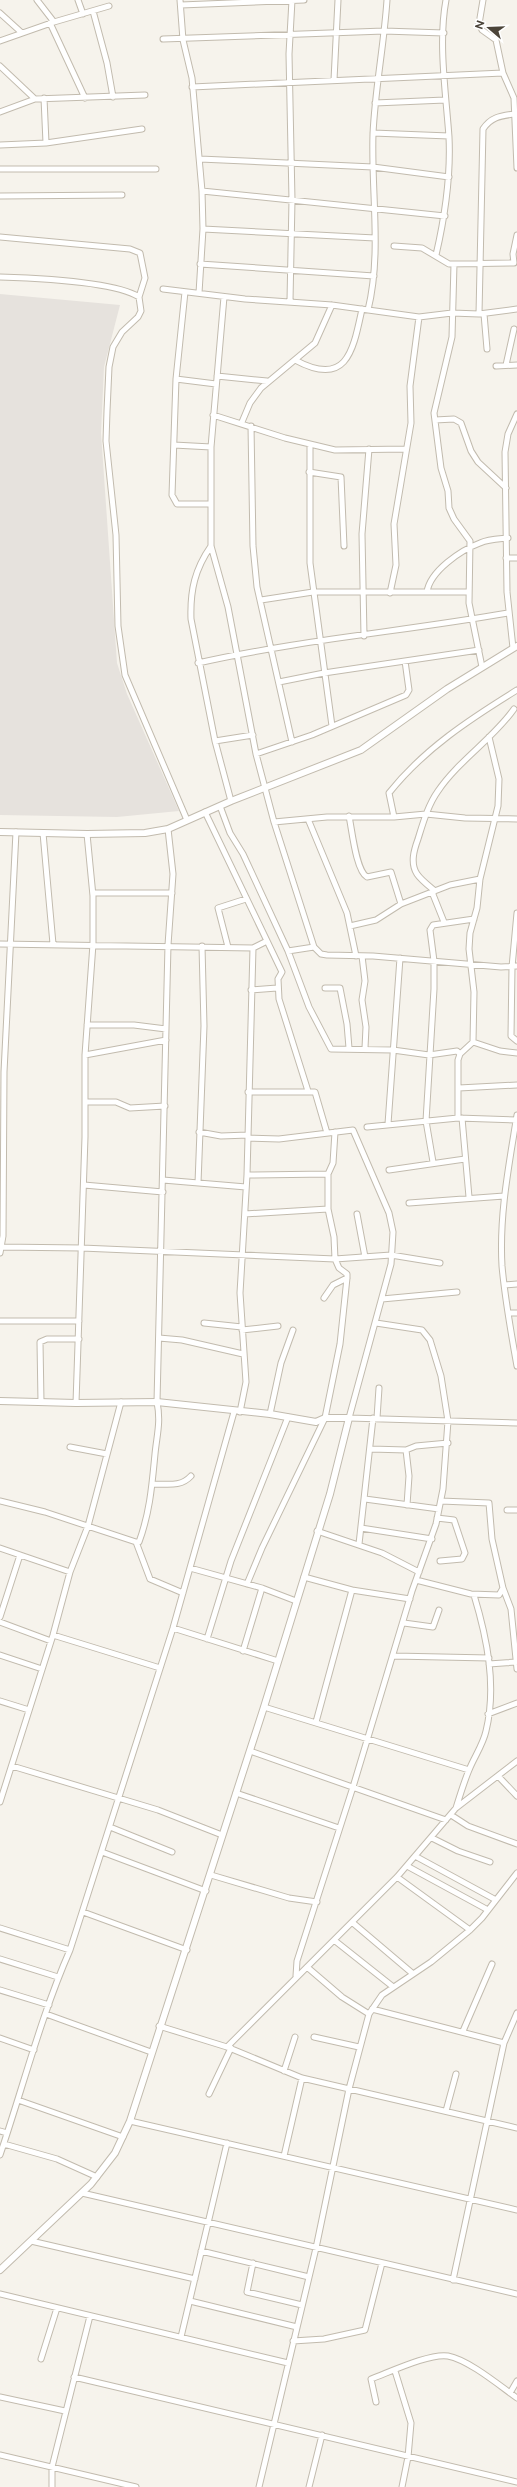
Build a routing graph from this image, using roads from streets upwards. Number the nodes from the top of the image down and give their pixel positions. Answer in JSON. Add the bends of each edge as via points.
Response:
{"nodes":[{"id":1,"x":37,"y":0,"type":"edge"},
{"id":2,"x":78,"y":0,"type":"edge"},
{"id":3,"x":292,"y":0,"type":"edge"},
{"id":4,"x":304,"y":0,"type":"edge"},
{"id":5,"x":338,"y":0,"type":"edge"},
{"id":6,"x":387,"y":0,"type":"edge"},
{"id":7,"x":446,"y":0,"type":"edge"},
{"id":8,"x":482,"y":0,"type":"edge"},
{"id":9,"x":181,"y":2,"type":"edge"},
{"id":10,"x":109,"y":6,"type":"dead end"},
{"id":11,"x":93,"y":10,"type":"junction"},
{"id":12,"x":0,"y":13,"type":"edge"},
{"id":13,"x":83,"y":14,"type":"junction"},
{"id":14,"x":52,"y":22,"type":"junction"},
{"id":15,"x":384,"y":31,"type":"junction"},
{"id":16,"x":22,"y":33,"type":"junction"},
{"id":17,"x":444,"y":33,"type":"junction"},
{"id":18,"x":338,"y":34,"type":"junction"},
{"id":19,"x":290,"y":36,"type":"junction"},
{"id":20,"x":163,"y":39,"type":"dead end"},
{"id":21,"x":183,"y":40,"type":"junction"},
{"id":22,"x":0,"y":41,"type":"edge"},
{"id":23,"x":0,"y":66,"type":"edge"},
{"id":24,"x":503,"y":73,"type":"junction"},
{"id":25,"x":444,"y":77,"type":"junction"},
{"id":26,"x":378,"y":79,"type":"junction"},
{"id":27,"x":334,"y":80,"type":"junction"},
{"id":28,"x":289,"y":82,"type":"junction"},
{"id":29,"x":192,"y":86,"type":"junction"},
{"id":30,"x":145,"y":96,"type":"dead end"},
{"id":31,"x":113,"y":97,"type":"junction"},
{"id":32,"x":44,"y":98,"type":"junction"},
{"id":33,"x":85,"y":98,"type":"junction"},
{"id":34,"x":35,"y":99,"type":"junction"},
{"id":35,"x":445,"y":100,"type":"junction"},
{"id":36,"x":375,"y":103,"type":"junction"},
{"id":37,"x":0,"y":112,"type":"edge"},
{"id":38,"x":514,"y":114,"type":"junction"},
{"id":39,"x":142,"y":129,"type":"dead end"},
{"id":40,"x":373,"y":133,"type":"junction"},
{"id":41,"x":449,"y":136,"type":"junction"},
{"id":42,"x":516,"y":142,"type":"edge"},
{"id":43,"x":46,"y":143,"type":"junction"},
{"id":44,"x":0,"y":146,"type":"edge"},
{"id":45,"x":200,"y":159,"type":"junction"},
{"id":46,"x":291,"y":163,"type":"junction"},
{"id":47,"x":373,"y":167,"type":"junction"},
{"id":48,"x":517,"y":168,"type":"edge"},
{"id":49,"x":0,"y":169,"type":"edge"},
{"id":50,"x":156,"y":169,"type":"dead end"},
{"id":51,"x":449,"y":177,"type":"junction"},
{"id":52,"x":202,"y":191,"type":"junction"},
{"id":53,"x":122,"y":195,"type":"dead end"},
{"id":54,"x":0,"y":196,"type":"edge"},
{"id":55,"x":292,"y":200,"type":"junction"},
{"id":56,"x":373,"y":207,"type":"junction"},
{"id":57,"x":445,"y":216,"type":"junction"},
{"id":58,"x":203,"y":229,"type":"junction"},
{"id":59,"x":291,"y":235,"type":"junction"},
{"id":60,"x":517,"y":235,"type":"edge"},
{"id":61,"x":0,"y":237,"type":"edge"},
{"id":62,"x":374,"y":238,"type":"junction"},
{"id":63,"x":394,"y":246,"type":"dead end"},
{"id":64,"x":436,"y":255,"type":"junction"},
{"id":65,"x":516,"y":263,"type":"edge"},
{"id":66,"x":200,"y":264,"type":"junction"},
{"id":67,"x":454,"y":264,"type":"junction"},
{"id":68,"x":481,"y":264,"type":"junction"},
{"id":69,"x":290,"y":271,"type":"junction"},
{"id":70,"x":374,"y":276,"type":"junction"},
{"id":71,"x":0,"y":277,"type":"edge"},
{"id":72,"x":163,"y":289,"type":"dead end"},
{"id":73,"x":185,"y":292,"type":"junction"},
{"id":74,"x":199,"y":293,"type":"junction"},
{"id":75,"x":139,"y":297,"type":"junction"},
{"id":76,"x":224,"y":297,"type":"junction"},
{"id":77,"x":290,"y":301,"type":"junction"},
{"id":78,"x":332,"y":305,"type":"junction"},
{"id":79,"x":365,"y":310,"type":"junction"},
{"id":80,"x":517,"y":310,"type":"edge"},
{"id":81,"x":452,"y":313,"type":"junction"},
{"id":82,"x":482,"y":314,"type":"junction"},
{"id":83,"x":419,"y":317,"type":"junction"},
{"id":84,"x":514,"y":328,"type":"dead end"},
{"id":85,"x":487,"y":349,"type":"dead end"},
{"id":86,"x":295,"y":360,"type":"junction"},
{"id":87,"x":506,"y":365,"type":"junction"},
{"id":88,"x":517,"y":365,"type":"edge"},
{"id":89,"x":496,"y":366,"type":"dead end"},
{"id":90,"x":217,"y":376,"type":"junction"},
{"id":91,"x":176,"y":379,"type":"junction"},
{"id":92,"x":267,"y":381,"type":"junction"},
{"id":93,"x":216,"y":384,"type":"junction"},
{"id":94,"x":517,"y":414,"type":"edge"},
{"id":95,"x":213,"y":415,"type":"junction"},
{"id":96,"x":435,"y":420,"type":"junction"},
{"id":97,"x":242,"y":422,"type":"junction"},
{"id":98,"x":251,"y":426,"type":"junction"},
{"id":99,"x":310,"y":444,"type":"junction"},
{"id":100,"x":174,"y":445,"type":"junction"},
{"id":101,"x":211,"y":447,"type":"junction"},
{"id":102,"x":369,"y":449,"type":"junction"},
{"id":103,"x":406,"y":449,"type":"junction"},
{"id":104,"x":309,"y":472,"type":"junction"},
{"id":105,"x":506,"y":488,"type":"junction"},
{"id":106,"x":210,"y":504,"type":"junction"},
{"id":107,"x":508,"y":538,"type":"junction"},
{"id":108,"x":211,"y":546,"type":"junction"},
{"id":109,"x":344,"y":546,"type":"dead end"},
{"id":110,"x":470,"y":549,"type":"junction"},
{"id":111,"x":506,"y":558,"type":"junction"},
{"id":112,"x":517,"y":558,"type":"edge"},
{"id":113,"x":313,"y":592,"type":"junction"},
{"id":114,"x":427,"y":592,"type":"junction"},
{"id":115,"x":469,"y":592,"type":"junction"},
{"id":116,"x":362,"y":593,"type":"junction"},
{"id":117,"x":390,"y":593,"type":"junction"},
{"id":118,"x":261,"y":600,"type":"junction"},
{"id":119,"x":508,"y":613,"type":"junction"},
{"id":120,"x":472,"y":620,"type":"junction"},
{"id":121,"x":364,"y":636,"type":"junction"},
{"id":122,"x":319,"y":642,"type":"junction"},
{"id":123,"x":515,"y":647,"type":"edge"},
{"id":124,"x":271,"y":648,"type":"junction"},
{"id":125,"x":479,"y":650,"type":"junction"},
{"id":126,"x":236,"y":654,"type":"junction"},
{"id":127,"x":405,"y":661,"type":"junction"},
{"id":128,"x":198,"y":662,"type":"junction"},
{"id":129,"x":482,"y":667,"type":"junction"},
{"id":130,"x":324,"y":673,"type":"junction"},
{"id":131,"x":279,"y":682,"type":"junction"},
{"id":132,"x":517,"y":690,"type":"edge"},
{"id":133,"x":514,"y":709,"type":"dead end"},
{"id":134,"x":332,"y":726,"type":"junction"},
{"id":135,"x":252,"y":735,"type":"junction"},
{"id":136,"x":489,"y":737,"type":"junction"},
{"id":137,"x":215,"y":741,"type":"junction"},
{"id":138,"x":292,"y":742,"type":"junction"},
{"id":139,"x":256,"y":754,"type":"junction"},
{"id":140,"x":266,"y":789,"type":"junction"},
{"id":141,"x":231,"y":801,"type":"junction"},
{"id":142,"x":218,"y":806,"type":"junction"},
{"id":143,"x":207,"y":811,"type":"junction"},
{"id":144,"x":426,"y":814,"type":"junction"},
{"id":145,"x":349,"y":816,"type":"junction"},
{"id":146,"x":394,"y":817,"type":"junction"},
{"id":147,"x":496,"y":818,"type":"junction"},
{"id":148,"x":308,"y":819,"type":"junction"},
{"id":149,"x":517,"y":819,"type":"edge"},
{"id":150,"x":187,"y":820,"type":"junction"},
{"id":151,"x":274,"y":822,"type":"junction"},
{"id":152,"x":168,"y":829,"type":"junction"},
{"id":153,"x":0,"y":832,"type":"edge"},
{"id":154,"x":16,"y":832,"type":"junction"},
{"id":155,"x":43,"y":833,"type":"junction"},
{"id":156,"x":87,"y":834,"type":"junction"},
{"id":157,"x":480,"y":878,"type":"junction"},
{"id":158,"x":433,"y":891,"type":"junction"},
{"id":159,"x":172,"y":892,"type":"junction"},
{"id":160,"x":93,"y":893,"type":"junction"},
{"id":161,"x":246,"y":899,"type":"junction"},
{"id":162,"x":401,"y":904,"type":"junction"},
{"id":163,"x":517,"y":914,"type":"edge"},
{"id":164,"x":474,"y":919,"type":"junction"},
{"id":165,"x":444,"y":922,"type":"junction"},
{"id":166,"x":350,"y":926,"type":"junction"},
{"id":167,"x":267,"y":941,"type":"junction"},
{"id":168,"x":0,"y":944,"type":"edge"},
{"id":169,"x":11,"y":944,"type":"junction"},
{"id":170,"x":53,"y":944,"type":"junction"},
{"id":171,"x":93,"y":944,"type":"junction"},
{"id":172,"x":168,"y":946,"type":"junction"},
{"id":173,"x":202,"y":946,"type":"junction"},
{"id":174,"x":228,"y":947,"type":"junction"},
{"id":175,"x":252,"y":948,"type":"junction"},
{"id":176,"x":314,"y":948,"type":"junction"},
{"id":177,"x":288,"y":951,"type":"junction"},
{"id":178,"x":356,"y":956,"type":"junction"},
{"id":179,"x":362,"y":956,"type":"junction"},
{"id":180,"x":400,"y":958,"type":"junction"},
{"id":181,"x":434,"y":961,"type":"junction"},
{"id":182,"x":472,"y":964,"type":"junction"},
{"id":183,"x":515,"y":967,"type":"edge"},
{"id":184,"x":278,"y":988,"type":"junction"},
{"id":185,"x":325,"y":988,"type":"dead end"},
{"id":186,"x":251,"y":990,"type":"junction"},
{"id":187,"x":87,"y":1025,"type":"junction"},
{"id":188,"x":166,"y":1029,"type":"junction"},
{"id":189,"x":166,"y":1040,"type":"junction"},
{"id":190,"x":517,"y":1041,"type":"edge"},
{"id":191,"x":473,"y":1042,"type":"junction"},
{"id":192,"x":349,"y":1048,"type":"junction"},
{"id":193,"x":365,"y":1048,"type":"junction"},
{"id":194,"x":394,"y":1050,"type":"junction"},
{"id":195,"x":517,"y":1053,"type":"edge"},
{"id":196,"x":460,"y":1054,"type":"junction"},
{"id":197,"x":85,"y":1055,"type":"junction"},
{"id":198,"x":429,"y":1055,"type":"junction"},
{"id":199,"x":517,"y":1085,"type":"edge"},
{"id":200,"x":459,"y":1088,"type":"junction"},
{"id":201,"x":308,"y":1091,"type":"junction"},
{"id":202,"x":248,"y":1092,"type":"junction"},
{"id":203,"x":85,"y":1102,"type":"junction"},
{"id":204,"x":165,"y":1106,"type":"junction"},
{"id":205,"x":460,"y":1118,"type":"junction"},
{"id":206,"x":517,"y":1118,"type":"edge"},
{"id":207,"x":426,"y":1121,"type":"junction"},
{"id":208,"x":388,"y":1124,"type":"junction"},
{"id":209,"x":367,"y":1127,"type":"dead end"},
{"id":210,"x":199,"y":1132,"type":"junction"},
{"id":211,"x":335,"y":1132,"type":"junction"},
{"id":212,"x":327,"y":1133,"type":"junction"},
{"id":213,"x":248,"y":1136,"type":"junction"},
{"id":214,"x":465,"y":1159,"type":"junction"},
{"id":215,"x":433,"y":1162,"type":"junction"},
{"id":216,"x":389,"y":1170,"type":"dead end"},
{"id":217,"x":328,"y":1174,"type":"junction"},
{"id":218,"x":247,"y":1175,"type":"junction"},
{"id":219,"x":163,"y":1180,"type":"junction"},
{"id":220,"x":198,"y":1182,"type":"junction"},
{"id":221,"x":84,"y":1185,"type":"junction"},
{"id":222,"x":246,"y":1187,"type":"junction"},
{"id":223,"x":163,"y":1192,"type":"junction"},
{"id":224,"x":504,"y":1196,"type":"junction"},
{"id":225,"x":469,"y":1197,"type":"junction"},
{"id":226,"x":409,"y":1203,"type":"dead end"},
{"id":227,"x":328,"y":1209,"type":"junction"},
{"id":228,"x":245,"y":1214,"type":"junction"},
{"id":229,"x":357,"y":1214,"type":"dead end"},
{"id":230,"x":1,"y":1247,"type":"edge"},
{"id":231,"x":82,"y":1248,"type":"junction"},
{"id":232,"x":161,"y":1252,"type":"junction"},
{"id":233,"x":0,"y":1253,"type":"edge"},
{"id":234,"x":243,"y":1255,"type":"junction"},
{"id":235,"x":391,"y":1255,"type":"junction"},
{"id":236,"x":365,"y":1257,"type":"junction"},
{"id":237,"x":335,"y":1259,"type":"junction"},
{"id":238,"x":440,"y":1263,"type":"dead end"},
{"id":239,"x":348,"y":1278,"type":"junction"},
{"id":240,"x":517,"y":1284,"type":"edge"},
{"id":241,"x":505,"y":1285,"type":"junction"},
{"id":242,"x":457,"y":1292,"type":"dead end"},
{"id":243,"x":324,"y":1298,"type":"dead end"},
{"id":244,"x":382,"y":1299,"type":"junction"},
{"id":245,"x":509,"y":1313,"type":"junction"},
{"id":246,"x":517,"y":1313,"type":"edge"},
{"id":247,"x":0,"y":1321,"type":"edge"},
{"id":248,"x":79,"y":1321,"type":"junction"},
{"id":249,"x":204,"y":1323,"type":"dead end"},
{"id":250,"x":376,"y":1323,"type":"junction"},
{"id":251,"x":278,"y":1326,"type":"dead end"},
{"id":252,"x":242,"y":1328,"type":"junction"},
{"id":253,"x":293,"y":1330,"type":"dead end"},
{"id":254,"x":159,"y":1338,"type":"junction"},
{"id":255,"x":79,"y":1339,"type":"junction"},
{"id":256,"x":243,"y":1354,"type":"junction"},
{"id":257,"x":516,"y":1358,"type":"edge"},
{"id":258,"x":517,"y":1366,"type":"edge"},
{"id":259,"x":379,"y":1388,"type":"dead end"},
{"id":260,"x":0,"y":1400,"type":"edge"},
{"id":261,"x":41,"y":1402,"type":"junction"},
{"id":262,"x":121,"y":1402,"type":"junction"},
{"id":263,"x":156,"y":1402,"type":"junction"},
{"id":264,"x":76,"y":1403,"type":"junction"},
{"id":265,"x":237,"y":1412,"type":"junction"},
{"id":266,"x":270,"y":1414,"type":"junction"},
{"id":267,"x":288,"y":1417,"type":"junction"},
{"id":268,"x":325,"y":1418,"type":"junction"},
{"id":269,"x":349,"y":1418,"type":"junction"},
{"id":270,"x":375,"y":1418,"type":"junction"},
{"id":271,"x":448,"y":1420,"type":"junction"},
{"id":272,"x":517,"y":1423,"type":"edge"},
{"id":273,"x":448,"y":1444,"type":"junction"},
{"id":274,"x":70,"y":1447,"type":"dead end"},
{"id":275,"x":371,"y":1449,"type":"junction"},
{"id":276,"x":406,"y":1450,"type":"junction"},
{"id":277,"x":107,"y":1454,"type":"junction"},
{"id":278,"x":191,"y":1476,"type":"dead end"},
{"id":279,"x":154,"y":1484,"type":"junction"},
{"id":280,"x":365,"y":1499,"type":"junction"},
{"id":281,"x":0,"y":1501,"type":"edge"},
{"id":282,"x":441,"y":1501,"type":"junction"},
{"id":283,"x":407,"y":1505,"type":"junction"},
{"id":284,"x":439,"y":1509,"type":"junction"},
{"id":285,"x":507,"y":1510,"type":"dead end"},
{"id":286,"x":517,"y":1510,"type":"edge"},
{"id":287,"x":437,"y":1518,"type":"junction"},
{"id":288,"x":88,"y":1526,"type":"junction"},
{"id":289,"x":361,"y":1528,"type":"junction"},
{"id":290,"x":317,"y":1530,"type":"junction"},
{"id":291,"x":432,"y":1539,"type":"junction"},
{"id":292,"x":136,"y":1542,"type":"junction"},
{"id":293,"x":359,"y":1544,"type":"junction"},
{"id":294,"x":0,"y":1548,"type":"edge"},
{"id":295,"x":20,"y":1555,"type":"junction"},
{"id":296,"x":440,"y":1561,"type":"dead end"},
{"id":297,"x":190,"y":1568,"type":"junction"},
{"id":298,"x":70,"y":1572,"type":"junction"},
{"id":299,"x":419,"y":1572,"type":"junction"},
{"id":300,"x":225,"y":1577,"type":"junction"},
{"id":301,"x":304,"y":1577,"type":"junction"},
{"id":302,"x":416,"y":1580,"type":"junction"},
{"id":303,"x":247,"y":1584,"type":"junction"},
{"id":304,"x":262,"y":1588,"type":"junction"},
{"id":305,"x":503,"y":1588,"type":"junction"},
{"id":306,"x":352,"y":1590,"type":"junction"},
{"id":307,"x":183,"y":1593,"type":"junction"},
{"id":308,"x":474,"y":1595,"type":"junction"},
{"id":309,"x":410,"y":1599,"type":"junction"},
{"id":310,"x":296,"y":1601,"type":"junction"},
{"id":311,"x":439,"y":1610,"type":"dead end"},
{"id":312,"x":0,"y":1617,"type":"edge"},
{"id":313,"x":0,"y":1622,"type":"edge"},
{"id":314,"x":404,"y":1622,"type":"junction"},
{"id":315,"x":173,"y":1628,"type":"junction"},
{"id":316,"x":53,"y":1635,"type":"junction"},
{"id":317,"x":207,"y":1639,"type":"junction"},
{"id":318,"x":51,"y":1641,"type":"junction"},
{"id":319,"x":242,"y":1651,"type":"junction"},
{"id":320,"x":0,"y":1655,"type":"edge"},
{"id":321,"x":394,"y":1656,"type":"junction"},
{"id":322,"x":278,"y":1661,"type":"junction"},
{"id":323,"x":489,"y":1661,"type":"junction"},
{"id":324,"x":516,"y":1662,"type":"edge"},
{"id":325,"x":160,"y":1668,"type":"junction"},
{"id":326,"x":42,"y":1669,"type":"junction"},
{"id":327,"x":517,"y":1669,"type":"edge"},
{"id":328,"x":0,"y":1701,"type":"edge"},
{"id":329,"x":517,"y":1703,"type":"edge"},
{"id":330,"x":264,"y":1707,"type":"junction"},
{"id":331,"x":29,"y":1710,"type":"junction"},
{"id":332,"x":488,"y":1714,"type":"junction"},
{"id":333,"x":316,"y":1722,"type":"junction"},
{"id":334,"x":367,"y":1738,"type":"junction"},
{"id":335,"x":250,"y":1751,"type":"junction"},
{"id":336,"x":517,"y":1760,"type":"edge"},
{"id":337,"x":12,"y":1766,"type":"junction"},
{"id":338,"x":469,"y":1770,"type":"junction"},
{"id":339,"x":499,"y":1777,"type":"junction"},
{"id":340,"x":353,"y":1787,"type":"junction"},
{"id":341,"x":236,"y":1793,"type":"junction"},
{"id":342,"x":517,"y":1796,"type":"edge"},
{"id":343,"x":119,"y":1798,"type":"junction"},
{"id":344,"x":0,"y":1802,"type":"edge"},
{"id":345,"x":456,"y":1808,"type":"junction"},
{"id":346,"x":450,"y":1815,"type":"junction"},
{"id":347,"x":446,"y":1820,"type":"junction"},
{"id":348,"x":110,"y":1827,"type":"junction"},
{"id":349,"x":339,"y":1828,"type":"junction"},
{"id":350,"x":222,"y":1835,"type":"junction"},
{"id":351,"x":432,"y":1838,"type":"junction"},
{"id":352,"x":517,"y":1844,"type":"edge"},
{"id":353,"x":102,"y":1852,"type":"junction"},
{"id":354,"x":172,"y":1852,"type":"dead end"},
{"id":355,"x":416,"y":1856,"type":"junction"},
{"id":356,"x":490,"y":1862,"type":"dead end"},
{"id":357,"x":407,"y":1866,"type":"junction"},
{"id":358,"x":517,"y":1873,"type":"edge"},
{"id":359,"x":211,"y":1875,"type":"junction"},
{"id":360,"x":397,"y":1877,"type":"junction"},
{"id":361,"x":206,"y":1891,"type":"junction"},
{"id":362,"x":496,"y":1900,"type":"junction"},
{"id":363,"x":316,"y":1902,"type":"junction"},
{"id":364,"x":488,"y":1910,"type":"junction"},
{"id":365,"x":83,"y":1912,"type":"junction"},
{"id":366,"x":353,"y":1923,"type":"junction"},
{"id":367,"x":0,"y":1928,"type":"edge"},
{"id":368,"x":470,"y":1930,"type":"junction"},
{"id":369,"x":334,"y":1940,"type":"junction"},
{"id":370,"x":70,"y":1950,"type":"junction"},
{"id":371,"x":187,"y":1950,"type":"junction"},
{"id":372,"x":0,"y":1959,"type":"edge"},
{"id":373,"x":492,"y":1964,"type":"dead end"},
{"id":374,"x":307,"y":1967,"type":"junction"},
{"id":375,"x":412,"y":1973,"type":"junction"},
{"id":376,"x":296,"y":1976,"type":"junction"},
{"id":377,"x":58,"y":1977,"type":"junction"},
{"id":378,"x":392,"y":1986,"type":"junction"},
{"id":379,"x":0,"y":1990,"type":"edge"},
{"id":380,"x":50,"y":2005,"type":"junction"},
{"id":381,"x":371,"y":2012,"type":"junction"},
{"id":382,"x":517,"y":2013,"type":"edge"},
{"id":383,"x":46,"y":2014,"type":"junction"},
{"id":384,"x":160,"y":2026,"type":"junction"},
{"id":385,"x":464,"y":2031,"type":"junction"},
{"id":386,"x":295,"y":2037,"type":"dead end"},
{"id":387,"x":314,"y":2037,"type":"dead end"},
{"id":388,"x":0,"y":2038,"type":"edge"},
{"id":389,"x":504,"y":2043,"type":"junction"},
{"id":390,"x":359,"y":2047,"type":"junction"},
{"id":391,"x":229,"y":2048,"type":"junction"},
{"id":392,"x":34,"y":2050,"type":"junction"},
{"id":393,"x":151,"y":2052,"type":"junction"},
{"id":394,"x":284,"y":2071,"type":"junction"},
{"id":395,"x":456,"y":2074,"type":"dead end"},
{"id":396,"x":302,"y":2078,"type":"junction"},
{"id":397,"x":349,"y":2089,"type":"junction"},
{"id":398,"x":209,"y":2094,"type":"dead end"},
{"id":399,"x":18,"y":2100,"type":"junction"},
{"id":400,"x":446,"y":2111,"type":"junction"},
{"id":401,"x":488,"y":2120,"type":"junction"},
{"id":402,"x":130,"y":2121,"type":"junction"},
{"id":403,"x":517,"y":2128,"type":"edge"},
{"id":404,"x":0,"y":2131,"type":"edge"},
{"id":405,"x":7,"y":2133,"type":"junction"},
{"id":406,"x":123,"y":2137,"type":"junction"},
{"id":407,"x":226,"y":2143,"type":"junction"},
{"id":408,"x":4,"y":2144,"type":"junction"},
{"id":409,"x":0,"y":2155,"type":"edge"},
{"id":410,"x":284,"y":2156,"type":"junction"},
{"id":411,"x":332,"y":2168,"type":"junction"},
{"id":412,"x":97,"y":2177,"type":"junction"},
{"id":413,"x":82,"y":2193,"type":"junction"},
{"id":414,"x":470,"y":2200,"type":"junction"},
{"id":415,"x":517,"y":2210,"type":"edge"},
{"id":416,"x":208,"y":2222,"type":"junction"},
{"id":417,"x":31,"y":2241,"type":"junction"},
{"id":418,"x":316,"y":2248,"type":"junction"},
{"id":419,"x":201,"y":2251,"type":"junction"},
{"id":420,"x":253,"y":2263,"type":"junction"},
{"id":421,"x":382,"y":2263,"type":"junction"},
{"id":422,"x":0,"y":2270,"type":"edge"},
{"id":423,"x":309,"y":2277,"type":"junction"},
{"id":424,"x":195,"y":2279,"type":"junction"},
{"id":425,"x":453,"y":2280,"type":"junction"},
{"id":426,"x":0,"y":2294,"type":"edge"},
{"id":427,"x":517,"y":2294,"type":"edge"},
{"id":428,"x":190,"y":2301,"type":"junction"},
{"id":429,"x":302,"y":2305,"type":"junction"},
{"id":430,"x":57,"y":2308,"type":"junction"},
{"id":431,"x":90,"y":2316,"type":"junction"},
{"id":432,"x":297,"y":2327,"type":"junction"},
{"id":433,"x":181,"y":2337,"type":"junction"},
{"id":434,"x":293,"y":2341,"type":"junction"},
{"id":435,"x":41,"y":2359,"type":"dead end"},
{"id":436,"x":288,"y":2363,"type":"junction"},
{"id":437,"x":395,"y":2371,"type":"junction"},
{"id":438,"x":74,"y":2377,"type":"junction"},
{"id":439,"x":517,"y":2381,"type":"edge"},
{"id":440,"x":510,"y":2393,"type":"junction"},
{"id":441,"x":0,"y":2397,"type":"edge"},
{"id":442,"x":517,"y":2398,"type":"edge"},
{"id":443,"x":376,"y":2402,"type":"dead end"},
{"id":444,"x":65,"y":2411,"type":"junction"},
{"id":445,"x":273,"y":2424,"type":"junction"},
{"id":446,"x":322,"y":2435,"type":"junction"},
{"id":447,"x":0,"y":2455,"type":"edge"},
{"id":448,"x":408,"y":2457,"type":"junction"},
{"id":449,"x":52,"y":2467,"type":"junction"},
{"id":450,"x":517,"y":2475,"type":"edge"},
{"id":451,"x":108,"y":2480,"type":"junction"},
{"id":452,"x":515,"y":2481,"type":"edge"},
{"id":453,"x":52,"y":2487,"type":"edge"},
{"id":454,"x":106,"y":2487,"type":"edge"},
{"id":455,"x":136,"y":2487,"type":"edge"},
{"id":456,"x":259,"y":2487,"type":"edge"},
{"id":457,"x":309,"y":2487,"type":"edge"},
{"id":458,"x":402,"y":2487,"type":"edge"}],
"edges":[{"from":1,"to":14,"type":"street"},
{"from":2,"to":13,"type":"street"},
{"from":3,"to":4,"type":"street"},
{"from":3,"to":9,"type":"street"},
{"from":3,"to":19,"type":"street"},
{"from":5,"to":18,"type":"street"},
{"from":6,"to":15,"type":"street"},
{"from":7,"to":17,"type":"street"},
{"from":8,"to":24,"type":"street","via":[[479,24],[482,30],[496,40]]},
{"from":9,"to":21,"type":"street"},
{"from":10,"to":11,"type":"street"},
{"from":11,"to":13,"type":"street"},
{"from":11,"to":31,"type":"street"},
{"from":12,"to":16,"type":"street"},
{"from":13,"to":14,"type":"street"},
{"from":14,"to":16,"type":"street"},
{"from":14,"to":33,"type":"street"},
{"from":15,"to":17,"type":"street"},
{"from":15,"to":18,"type":"street"},
{"from":15,"to":26,"type":"street"},
{"from":16,"to":22,"type":"street"},
{"from":17,"to":25,"type":"street"},
{"from":18,"to":19,"type":"street"},
{"from":18,"to":27,"type":"street"},
{"from":19,"to":21,"type":"street"},
{"from":19,"to":28,"type":"street"},
{"from":20,"to":21,"type":"street"},
{"from":21,"to":29,"type":"street","via":[[189,60]]},
{"from":23,"to":34,"type":"street"},
{"from":24,"to":25,"type":"street"},
{"from":24,"to":38,"type":"street","via":[[514,98]]},
{"from":25,"to":26,"type":"street"},
{"from":25,"to":35,"type":"street"},
{"from":26,"to":27,"type":"street"},
{"from":26,"to":36,"type":"street"},
{"from":27,"to":28,"type":"street"},
{"from":28,"to":29,"type":"street"},
{"from":28,"to":46,"type":"street"},
{"from":29,"to":45,"type":"street"},
{"from":30,"to":31,"type":"street"},
{"from":31,"to":33,"type":"street"},
{"from":32,"to":33,"type":"street"},
{"from":32,"to":34,"type":"street"},
{"from":32,"to":43,"type":"street"},
{"from":34,"to":37,"type":"street"},
{"from":35,"to":36,"type":"street"},
{"from":35,"to":41,"type":"street"},
{"from":36,"to":40,"type":"street"},
{"from":38,"to":42,"type":"street"},
{"from":38,"to":68,"type":"street","via":[[489,121],[483,129]]},
{"from":39,"to":43,"type":"street"},
{"from":40,"to":41,"type":"street"},
{"from":40,"to":47,"type":"street"},
{"from":41,"to":51,"type":"street"},
{"from":42,"to":48,"type":"street"},
{"from":43,"to":44,"type":"street"},
{"from":45,"to":46,"type":"street"},
{"from":45,"to":52,"type":"street"},
{"from":46,"to":47,"type":"street"},
{"from":46,"to":55,"type":"street"},
{"from":47,"to":51,"type":"street"},
{"from":47,"to":56,"type":"street"},
{"from":49,"to":50,"type":"street"},
{"from":51,"to":57,"type":"street"},
{"from":52,"to":55,"type":"street"},
{"from":52,"to":58,"type":"street"},
{"from":53,"to":54,"type":"street"},
{"from":55,"to":56,"type":"street"},
{"from":55,"to":59,"type":"street"},
{"from":56,"to":57,"type":"street"},
{"from":56,"to":62,"type":"street"},
{"from":57,"to":64,"type":"street"},
{"from":58,"to":59,"type":"street"},
{"from":58,"to":66,"type":"street"},
{"from":59,"to":62,"type":"street"},
{"from":59,"to":69,"type":"street"},
{"from":60,"to":65,"type":"street","via":[[513,254]]},
{"from":61,"to":75,"type":"street","via":[[137,251],[145,271],[144,286]]},
{"from":62,"to":70,"type":"street"},
{"from":63,"to":64,"type":"street","via":[[418,247]]},
{"from":64,"to":67,"type":"street","via":[[444,262]]},
{"from":65,"to":68,"type":"street"},
{"from":66,"to":69,"type":"street"},
{"from":66,"to":74,"type":"street"},
{"from":67,"to":68,"type":"street"},
{"from":67,"to":81,"type":"street"},
{"from":68,"to":82,"type":"street"},
{"from":69,"to":70,"type":"street"},
{"from":69,"to":77,"type":"street"},
{"from":70,"to":79,"type":"street"},
{"from":71,"to":75,"type":"street","via":[[112,288],[133,292]]},
{"from":72,"to":73,"type":"street"},
{"from":73,"to":74,"type":"street"},
{"from":73,"to":91,"type":"street"},
{"from":74,"to":76,"type":"street"},
{"from":75,"to":150,"type":"street","via":[[141,311],[138,317],[122,332],[113,347],[108,382],[106,441],[116,535],[120,655],[125,675]]},
{"from":76,"to":77,"type":"street"},
{"from":76,"to":90,"type":"street"},
{"from":77,"to":78,"type":"street"},
{"from":78,"to":79,"type":"street"},
{"from":78,"to":86,"type":"street","via":[[315,343]]},
{"from":79,"to":83,"type":"street"},
{"from":79,"to":86,"type":"street","via":[[353,346],[346,359],[338,366],[317,370]]},
{"from":80,"to":82,"type":"street"},
{"from":81,"to":82,"type":"street"},
{"from":81,"to":83,"type":"street"},
{"from":81,"to":96,"type":"street","via":[[452,337],[437,396]]},
{"from":82,"to":85,"type":"street"},
{"from":83,"to":103,"type":"street","via":[[410,386],[412,415]]},
{"from":84,"to":87,"type":"street"},
{"from":86,"to":92,"type":"street"},
{"from":87,"to":88,"type":"street"},
{"from":87,"to":89,"type":"street"},
{"from":90,"to":92,"type":"street"},
{"from":90,"to":93,"type":"street"},
{"from":91,"to":93,"type":"street"},
{"from":91,"to":100,"type":"street"},
{"from":92,"to":97,"type":"street","via":[[250,403]]},
{"from":93,"to":95,"type":"street"},
{"from":94,"to":105,"type":"street","via":[[508,434],[505,452]]},
{"from":95,"to":97,"type":"street"},
{"from":95,"to":101,"type":"street"},
{"from":96,"to":105,"type":"street","via":[[454,419],[461,423],[471,451],[478,462]]},
{"from":96,"to":110,"type":"street","via":[[449,508],[454,520],[468,536]]},
{"from":97,"to":98,"type":"street"},
{"from":98,"to":99,"type":"street"},
{"from":98,"to":118,"type":"street","via":[[253,546]]},
{"from":99,"to":102,"type":"street","via":[[335,450]]},
{"from":99,"to":104,"type":"street"},
{"from":100,"to":101,"type":"street"},
{"from":100,"to":106,"type":"street","via":[[174,501],[183,505]]},
{"from":101,"to":106,"type":"street"},
{"from":102,"to":103,"type":"street"},
{"from":102,"to":116,"type":"street","via":[[362,534]]},
{"from":103,"to":117,"type":"street","via":[[394,524],[396,565]]},
{"from":104,"to":109,"type":"street","via":[[341,477]]},
{"from":104,"to":113,"type":"street","via":[[310,563]]},
{"from":105,"to":107,"type":"street"},
{"from":106,"to":108,"type":"street"},
{"from":107,"to":110,"type":"street","via":[[487,540]]},
{"from":107,"to":111,"type":"street"},
{"from":108,"to":126,"type":"street","via":[[228,607]]},
{"from":108,"to":128,"type":"street","via":[[195,573],[190,599],[190,619]]},
{"from":110,"to":114,"type":"street","via":[[442,566],[432,579]]},
{"from":110,"to":115,"type":"street"},
{"from":111,"to":112,"type":"street"},
{"from":111,"to":119,"type":"street"},
{"from":113,"to":116,"type":"street"},
{"from":113,"to":118,"type":"street"},
{"from":113,"to":122,"type":"street"},
{"from":114,"to":115,"type":"street"},
{"from":114,"to":117,"type":"street"},
{"from":115,"to":120,"type":"street"},
{"from":116,"to":117,"type":"street"},
{"from":116,"to":121,"type":"street"},
{"from":118,"to":124,"type":"street"},
{"from":119,"to":120,"type":"street"},
{"from":119,"to":123,"type":"street"},
{"from":120,"to":121,"type":"street"},
{"from":120,"to":125,"type":"street"},
{"from":121,"to":122,"type":"street"},
{"from":122,"to":124,"type":"street"},
{"from":122,"to":130,"type":"street"},
{"from":123,"to":129,"type":"street"},
{"from":124,"to":126,"type":"street"},
{"from":124,"to":131,"type":"street"},
{"from":125,"to":127,"type":"street"},
{"from":125,"to":129,"type":"street"},
{"from":126,"to":128,"type":"street"},
{"from":126,"to":135,"type":"street"},
{"from":127,"to":130,"type":"street"},
{"from":127,"to":134,"type":"street","via":[[408,693]]},
{"from":128,"to":137,"type":"street"},
{"from":129,"to":140,"type":"street","via":[[361,750]]},
{"from":130,"to":131,"type":"street"},
{"from":130,"to":134,"type":"street"},
{"from":131,"to":138,"type":"street"},
{"from":132,"to":146,"type":"street","via":[[464,724],[422,757],[389,793]]},
{"from":133,"to":136,"type":"street"},
{"from":134,"to":138,"type":"street"},
{"from":135,"to":137,"type":"street"},
{"from":135,"to":139,"type":"street"},
{"from":136,"to":144,"type":"street","via":[[438,791]]},
{"from":136,"to":147,"type":"street","via":[[499,779]]},
{"from":137,"to":141,"type":"street"},
{"from":138,"to":139,"type":"street"},
{"from":139,"to":140,"type":"street"},
{"from":140,"to":141,"type":"street"},
{"from":140,"to":151,"type":"street"},
{"from":141,"to":142,"type":"street"},
{"from":142,"to":143,"type":"street"},
{"from":142,"to":177,"type":"street"},
{"from":143,"to":150,"type":"street"},
{"from":143,"to":161,"type":"street"},
{"from":144,"to":146,"type":"street"},
{"from":144,"to":147,"type":"street"},
{"from":144,"to":158,"type":"street","via":[[413,854],[413,865]]},
{"from":145,"to":146,"type":"street"},
{"from":145,"to":148,"type":"street"},
{"from":145,"to":162,"type":"street","via":[[358,860],[364,875],[367,877],[391,872]]},
{"from":147,"to":149,"type":"street"},
{"from":147,"to":157,"type":"street"},
{"from":148,"to":151,"type":"street"},
{"from":148,"to":166,"type":"street"},
{"from":150,"to":152,"type":"street"},
{"from":151,"to":176,"type":"street"},
{"from":152,"to":156,"type":"street","via":[[145,833]]},
{"from":152,"to":159,"type":"street","via":[[174,874]]},
{"from":153,"to":154,"type":"street"},
{"from":154,"to":155,"type":"street"},
{"from":154,"to":169,"type":"street"},
{"from":155,"to":156,"type":"street"},
{"from":155,"to":170,"type":"street"},
{"from":156,"to":160,"type":"street"},
{"from":157,"to":158,"type":"street"},
{"from":157,"to":164,"type":"street"},
{"from":158,"to":162,"type":"street"},
{"from":158,"to":165,"type":"street"},
{"from":159,"to":160,"type":"street"},
{"from":159,"to":172,"type":"street"},
{"from":160,"to":171,"type":"street"},
{"from":161,"to":167,"type":"street"},
{"from":161,"to":174,"type":"street","via":[[218,908]]},
{"from":162,"to":166,"type":"street","via":[[376,920]]},
{"from":163,"to":183,"type":"street"},
{"from":164,"to":165,"type":"street"},
{"from":164,"to":182,"type":"street","via":[[469,948]]},
{"from":165,"to":181,"type":"street","via":[[431,927]]},
{"from":166,"to":178,"type":"street"},
{"from":167,"to":175,"type":"street"},
{"from":167,"to":184,"type":"street","via":[[282,972],[278,978]]},
{"from":168,"to":169,"type":"street"},
{"from":169,"to":170,"type":"street"},
{"from":169,"to":230,"type":"street","via":[[4,1072]]},
{"from":170,"to":171,"type":"street"},
{"from":171,"to":172,"type":"street"},
{"from":171,"to":187,"type":"street"},
{"from":172,"to":173,"type":"street"},
{"from":172,"to":188,"type":"street"},
{"from":173,"to":174,"type":"street"},
{"from":173,"to":210,"type":"street","via":[[204,1032]]},
{"from":174,"to":175,"type":"street"},
{"from":175,"to":186,"type":"street"},
{"from":176,"to":177,"type":"street"},
{"from":176,"to":178,"type":"street","via":[[321,954]]},
{"from":177,"to":192,"type":"street","via":[[309,1007],[331,1048]]},
{"from":178,"to":179,"type":"street"},
{"from":179,"to":180,"type":"street"},
{"from":179,"to":193,"type":"street","via":[[365,982],[362,1000],[366,1027]]},
{"from":180,"to":181,"type":"street"},
{"from":180,"to":194,"type":"street"},
{"from":181,"to":182,"type":"street"},
{"from":181,"to":198,"type":"street"},
{"from":182,"to":183,"type":"street"},
{"from":182,"to":191,"type":"street"},
{"from":183,"to":190,"type":"street","via":[[511,1036]]},
{"from":184,"to":186,"type":"street"},
{"from":184,"to":201,"type":"street","via":[[279,999]]},
{"from":185,"to":192,"type":"street","via":[[340,988]]},
{"from":186,"to":202,"type":"street"},
{"from":187,"to":188,"type":"street","via":[[134,1025]]},
{"from":187,"to":197,"type":"street"},
{"from":188,"to":189,"type":"street"},
{"from":189,"to":197,"type":"street"},
{"from":189,"to":204,"type":"street"},
{"from":191,"to":195,"type":"street","via":[[500,1051]]},
{"from":191,"to":196,"type":"street"},
{"from":192,"to":193,"type":"street"},
{"from":193,"to":194,"type":"street"},
{"from":194,"to":198,"type":"street"},
{"from":194,"to":208,"type":"street"},
{"from":196,"to":198,"type":"street","via":[[457,1051]]},
{"from":196,"to":200,"type":"street"},
{"from":197,"to":203,"type":"street"},
{"from":198,"to":207,"type":"street"},
{"from":199,"to":200,"type":"street"},
{"from":200,"to":205,"type":"street"},
{"from":201,"to":202,"type":"street"},
{"from":201,"to":212,"type":"street","via":[[315,1092]]},
{"from":202,"to":213,"type":"street"},
{"from":203,"to":204,"type":"street","via":[[116,1102],[130,1108]]},
{"from":203,"to":221,"type":"street"},
{"from":204,"to":219,"type":"street"},
{"from":205,"to":206,"type":"street"},
{"from":205,"to":207,"type":"street"},
{"from":205,"to":214,"type":"street"},
{"from":206,"to":224,"type":"street"},
{"from":207,"to":208,"type":"street"},
{"from":207,"to":215,"type":"street"},
{"from":208,"to":209,"type":"street"},
{"from":210,"to":213,"type":"street","via":[[221,1136]]},
{"from":210,"to":220,"type":"street"},
{"from":211,"to":212,"type":"street"},
{"from":211,"to":217,"type":"street","via":[[333,1163]]},
{"from":211,"to":235,"type":"street","via":[[349,1129],[356,1133],[390,1213],[393,1232]]},
{"from":212,"to":213,"type":"street","via":[[279,1139]]},
{"from":213,"to":218,"type":"street"},
{"from":214,"to":215,"type":"street"},
{"from":214,"to":225,"type":"street"},
{"from":215,"to":216,"type":"street"},
{"from":217,"to":218,"type":"street"},
{"from":217,"to":227,"type":"street"},
{"from":218,"to":222,"type":"street"},
{"from":219,"to":220,"type":"street"},
{"from":219,"to":223,"type":"street"},
{"from":220,"to":222,"type":"street"},
{"from":221,"to":223,"type":"street"},
{"from":221,"to":231,"type":"street"},
{"from":222,"to":228,"type":"street"},
{"from":223,"to":232,"type":"street"},
{"from":224,"to":225,"type":"street"},
{"from":224,"to":241,"type":"street","via":[[502,1266]]},
{"from":225,"to":226,"type":"street"},
{"from":227,"to":228,"type":"street"},
{"from":227,"to":237,"type":"street","via":[[334,1237]]},
{"from":228,"to":234,"type":"street"},
{"from":229,"to":236,"type":"street"},
{"from":230,"to":231,"type":"street"},
{"from":230,"to":233,"type":"street"},
{"from":231,"to":232,"type":"street"},
{"from":231,"to":248,"type":"street"},
{"from":232,"to":234,"type":"street"},
{"from":232,"to":254,"type":"street"},
{"from":234,"to":237,"type":"street"},
{"from":234,"to":252,"type":"street","via":[[240,1293]]},
{"from":235,"to":236,"type":"street"},
{"from":235,"to":238,"type":"street"},
{"from":235,"to":244,"type":"street"},
{"from":236,"to":237,"type":"street"},
{"from":237,"to":239,"type":"street"},
{"from":239,"to":243,"type":"street","via":[[333,1285]]},
{"from":239,"to":268,"type":"street","via":[[341,1337]]},
{"from":240,"to":241,"type":"street"},
{"from":241,"to":245,"type":"street"},
{"from":242,"to":244,"type":"street"},
{"from":244,"to":250,"type":"street"},
{"from":245,"to":246,"type":"street"},
{"from":245,"to":257,"type":"street"},
{"from":247,"to":248,"type":"street"},
{"from":248,"to":255,"type":"street"},
{"from":249,"to":252,"type":"street"},
{"from":250,"to":269,"type":"street"},
{"from":250,"to":271,"type":"street","via":[[422,1330],[426,1333],[441,1376]]},
{"from":251,"to":252,"type":"street"},
{"from":252,"to":256,"type":"street"},
{"from":253,"to":266,"type":"street","via":[[281,1363]]},
{"from":254,"to":256,"type":"street","via":[[182,1340]]},
{"from":254,"to":263,"type":"street"},
{"from":255,"to":261,"type":"street","via":[[47,1339],[40,1342]]},
{"from":255,"to":264,"type":"street"},
{"from":256,"to":265,"type":"street","via":[[246,1382]]},
{"from":257,"to":258,"type":"street"},
{"from":259,"to":270,"type":"street"},
{"from":260,"to":261,"type":"street"},
{"from":261,"to":264,"type":"street"},
{"from":262,"to":263,"type":"street"},
{"from":262,"to":264,"type":"street"},
{"from":262,"to":277,"type":"street"},
{"from":263,"to":265,"type":"street"},
{"from":263,"to":279,"type":"street","via":[[160,1420]]},
{"from":265,"to":266,"type":"street"},
{"from":265,"to":297,"type":"street"},
{"from":266,"to":267,"type":"street"},
{"from":267,"to":268,"type":"street","via":[[316,1422]]},
{"from":267,"to":300,"type":"street"},
{"from":268,"to":269,"type":"street"},
{"from":268,"to":303,"type":"street"},
{"from":269,"to":270,"type":"street"},
{"from":269,"to":290,"type":"street","via":[[330,1494]]},
{"from":270,"to":271,"type":"street"},
{"from":270,"to":275,"type":"street"},
{"from":271,"to":272,"type":"street"},
{"from":271,"to":273,"type":"street"},
{"from":273,"to":276,"type":"street","via":[[416,1446]]},
{"from":273,"to":282,"type":"street"},
{"from":274,"to":277,"type":"street"},
{"from":275,"to":276,"type":"street"},
{"from":275,"to":280,"type":"street"},
{"from":276,"to":283,"type":"street","via":[[409,1476]]},
{"from":277,"to":288,"type":"street"},
{"from":278,"to":279,"type":"street","via":[[182,1483]]},
{"from":279,"to":292,"type":"street","via":[[146,1522],[139,1542]]},
{"from":280,"to":283,"type":"street"},
{"from":280,"to":289,"type":"street"},
{"from":281,"to":288,"type":"street"},
{"from":282,"to":284,"type":"street"},
{"from":282,"to":305,"type":"street","via":[[489,1503],[492,1539]]},
{"from":283,"to":284,"type":"street"},
{"from":284,"to":287,"type":"street"},
{"from":285,"to":286,"type":"street"},
{"from":287,"to":291,"type":"street"},
{"from":287,"to":296,"type":"street","via":[[454,1520],[465,1553],[462,1559]]},
{"from":288,"to":292,"type":"street"},
{"from":288,"to":298,"type":"street"},
{"from":289,"to":291,"type":"street"},
{"from":289,"to":293,"type":"street"},
{"from":290,"to":293,"type":"street"},
{"from":290,"to":301,"type":"street"},
{"from":291,"to":299,"type":"street"},
{"from":292,"to":307,"type":"street","via":[[150,1579]]},
{"from":293,"to":299,"type":"street","via":[[404,1562]]},
{"from":294,"to":295,"type":"street"},
{"from":295,"to":298,"type":"street"},
{"from":295,"to":312,"type":"street"},
{"from":297,"to":300,"type":"street"},
{"from":297,"to":307,"type":"street"},
{"from":298,"to":316,"type":"street"},
{"from":299,"to":302,"type":"street"},
{"from":300,"to":303,"type":"street"},
{"from":300,"to":317,"type":"street"},
{"from":301,"to":306,"type":"street"},
{"from":301,"to":310,"type":"street"},
{"from":302,"to":308,"type":"street"},
{"from":302,"to":309,"type":"street"},
{"from":303,"to":304,"type":"street"},
{"from":304,"to":310,"type":"street"},
{"from":304,"to":319,"type":"street"},
{"from":305,"to":308,"type":"street","via":[[499,1595]]},
{"from":305,"to":324,"type":"street","via":[[511,1609]]},
{"from":306,"to":309,"type":"street"},
{"from":306,"to":333,"type":"street"},
{"from":307,"to":315,"type":"street"},
{"from":308,"to":323,"type":"street","via":[[485,1629]]},
{"from":309,"to":314,"type":"street"},
{"from":310,"to":322,"type":"street"},
{"from":311,"to":314,"type":"street","via":[[433,1627]]},
{"from":313,"to":318,"type":"street"},
{"from":314,"to":321,"type":"street"},
{"from":315,"to":317,"type":"street"},
{"from":315,"to":325,"type":"street"},
{"from":316,"to":318,"type":"street"},
{"from":316,"to":325,"type":"street"},
{"from":317,"to":319,"type":"street"},
{"from":318,"to":326,"type":"street"},
{"from":319,"to":322,"type":"street"},
{"from":320,"to":326,"type":"street"},
{"from":321,"to":323,"type":"street"},
{"from":321,"to":334,"type":"street"},
{"from":322,"to":330,"type":"street"},
{"from":323,"to":324,"type":"street"},
{"from":323,"to":332,"type":"street"},
{"from":324,"to":327,"type":"street"},
{"from":325,"to":343,"type":"street"},
{"from":326,"to":331,"type":"street"},
{"from":328,"to":331,"type":"street"},
{"from":329,"to":332,"type":"street"},
{"from":330,"to":333,"type":"street"},
{"from":330,"to":335,"type":"street"},
{"from":331,"to":337,"type":"street"},
{"from":332,"to":338,"type":"street","via":[[486,1731]]},
{"from":333,"to":334,"type":"street"},
{"from":334,"to":338,"type":"street"},
{"from":334,"to":340,"type":"street"},
{"from":335,"to":340,"type":"street"},
{"from":335,"to":341,"type":"street"},
{"from":336,"to":339,"type":"street"},
{"from":337,"to":343,"type":"street"},
{"from":337,"to":344,"type":"street"},
{"from":338,"to":345,"type":"street"},
{"from":339,"to":342,"type":"street"},
{"from":339,"to":345,"type":"street"},
{"from":340,"to":347,"type":"street"},
{"from":340,"to":349,"type":"street"},
{"from":341,"to":349,"type":"street"},
{"from":341,"to":350,"type":"street"},
{"from":343,"to":348,"type":"street"},
{"from":343,"to":350,"type":"street"},
{"from":345,"to":346,"type":"street"},
{"from":346,"to":347,"type":"street"},
{"from":346,"to":352,"type":"street","via":[[468,1826]]},
{"from":347,"to":351,"type":"street"},
{"from":348,"to":353,"type":"street"},
{"from":348,"to":354,"type":"street"},
{"from":349,"to":363,"type":"street"},
{"from":350,"to":359,"type":"street"},
{"from":351,"to":355,"type":"street"},
{"from":351,"to":356,"type":"street","via":[[458,1851]]},
{"from":353,"to":361,"type":"street"},
{"from":353,"to":365,"type":"street"},
{"from":355,"to":357,"type":"street"},
{"from":355,"to":362,"type":"street"},
{"from":357,"to":360,"type":"street"},
{"from":357,"to":364,"type":"street"},
{"from":358,"to":362,"type":"street"},
{"from":359,"to":361,"type":"street"},
{"from":359,"to":363,"type":"street","via":[[289,1898]]},
{"from":360,"to":366,"type":"street"},
{"from":360,"to":368,"type":"street"},
{"from":361,"to":371,"type":"street"},
{"from":362,"to":364,"type":"street"},
{"from":363,"to":376,"type":"street","via":[[297,1961]]},
{"from":364,"to":368,"type":"street"},
{"from":365,"to":370,"type":"street"},
{"from":365,"to":371,"type":"street"},
{"from":366,"to":369,"type":"street"},
{"from":366,"to":375,"type":"street"},
{"from":367,"to":370,"type":"street"},
{"from":368,"to":375,"type":"street","via":[[431,1962]]},
{"from":369,"to":374,"type":"street"},
{"from":369,"to":378,"type":"street"},
{"from":370,"to":377,"type":"street"},
{"from":371,"to":384,"type":"street"},
{"from":372,"to":377,"type":"street"},
{"from":373,"to":385,"type":"street"},
{"from":374,"to":376,"type":"street"},
{"from":374,"to":381,"type":"street","via":[[342,1997]]},
{"from":375,"to":378,"type":"street"},
{"from":376,"to":391,"type":"street"},
{"from":377,"to":380,"type":"street"},
{"from":378,"to":381,"type":"street","via":[[382,1994]]},
{"from":379,"to":380,"type":"street"},
{"from":380,"to":383,"type":"street"},
{"from":381,"to":385,"type":"street"},
{"from":381,"to":390,"type":"street"},
{"from":382,"to":389,"type":"street"},
{"from":383,"to":392,"type":"street"},
{"from":383,"to":393,"type":"street"},
{"from":384,"to":391,"type":"street"},
{"from":384,"to":393,"type":"street"},
{"from":385,"to":389,"type":"street"},
{"from":386,"to":394,"type":"street"},
{"from":387,"to":390,"type":"street"},
{"from":388,"to":392,"type":"street"},
{"from":389,"to":401,"type":"street"},
{"from":390,"to":397,"type":"street"},
{"from":391,"to":394,"type":"street"},
{"from":391,"to":398,"type":"street","via":[[223,2069]]},
{"from":392,"to":399,"type":"street"},
{"from":393,"to":402,"type":"street"},
{"from":394,"to":396,"type":"street"},
{"from":395,"to":400,"type":"street"},
{"from":396,"to":397,"type":"street"},
{"from":396,"to":410,"type":"street"},
{"from":397,"to":400,"type":"street"},
{"from":397,"to":411,"type":"street"},
{"from":399,"to":405,"type":"street"},
{"from":399,"to":406,"type":"street"},
{"from":400,"to":401,"type":"street"},
{"from":401,"to":403,"type":"street"},
{"from":401,"to":414,"type":"street"},
{"from":402,"to":406,"type":"street"},
{"from":402,"to":407,"type":"street"},
{"from":404,"to":405,"type":"street"},
{"from":405,"to":408,"type":"street"},
{"from":406,"to":412,"type":"street","via":[[115,2153]]},
{"from":407,"to":410,"type":"street"},
{"from":407,"to":416,"type":"street"},
{"from":408,"to":409,"type":"street"},
{"from":408,"to":412,"type":"street","via":[[57,2159]]},
{"from":410,"to":411,"type":"street"},
{"from":411,"to":414,"type":"street"},
{"from":411,"to":418,"type":"street"},
{"from":412,"to":413,"type":"street"},
{"from":413,"to":416,"type":"street"},
{"from":413,"to":417,"type":"street"},
{"from":414,"to":415,"type":"street"},
{"from":414,"to":425,"type":"street"},
{"from":416,"to":418,"type":"street"},
{"from":416,"to":419,"type":"street"},
{"from":417,"to":422,"type":"street"},
{"from":417,"to":424,"type":"street"},
{"from":418,"to":421,"type":"street"},
{"from":418,"to":423,"type":"street"},
{"from":419,"to":420,"type":"street"},
{"from":419,"to":424,"type":"street"},
{"from":420,"to":423,"type":"street"},
{"from":420,"to":429,"type":"street","via":[[247,2292]]},
{"from":421,"to":425,"type":"street"},
{"from":421,"to":434,"type":"street","via":[[365,2330],[324,2339]]},
{"from":423,"to":429,"type":"street"},
{"from":424,"to":428,"type":"street"},
{"from":425,"to":427,"type":"street"},
{"from":426,"to":430,"type":"street"},
{"from":428,"to":432,"type":"street"},
{"from":428,"to":433,"type":"street"},
{"from":429,"to":432,"type":"street"},
{"from":430,"to":431,"type":"street"},
{"from":430,"to":435,"type":"street"},
{"from":431,"to":433,"type":"street"},
{"from":431,"to":438,"type":"street"},
{"from":432,"to":434,"type":"street"},
{"from":433,"to":436,"type":"street"},
{"from":434,"to":436,"type":"street"},
{"from":436,"to":445,"type":"street"},
{"from":437,"to":440,"type":"street","via":[[437,2357],[448,2356]]},
{"from":437,"to":443,"type":"street","via":[[370,2380]]},
{"from":437,"to":448,"type":"street","via":[[412,2424]]},
{"from":438,"to":444,"type":"street"},
{"from":438,"to":445,"type":"street"},
{"from":439,"to":440,"type":"street"},
{"from":440,"to":442,"type":"street"},
{"from":441,"to":444,"type":"street"},
{"from":444,"to":449,"type":"street"},
{"from":445,"to":446,"type":"street"},
{"from":445,"to":456,"type":"street"},
{"from":446,"to":448,"type":"street"},
{"from":446,"to":457,"type":"street"},
{"from":447,"to":449,"type":"street"},
{"from":448,"to":452,"type":"street"},
{"from":448,"to":458,"type":"street"},
{"from":449,"to":451,"type":"street"},
{"from":449,"to":453,"type":"street"},
{"from":450,"to":452,"type":"street"},
{"from":451,"to":454,"type":"street"},
{"from":451,"to":455,"type":"street"}]}
